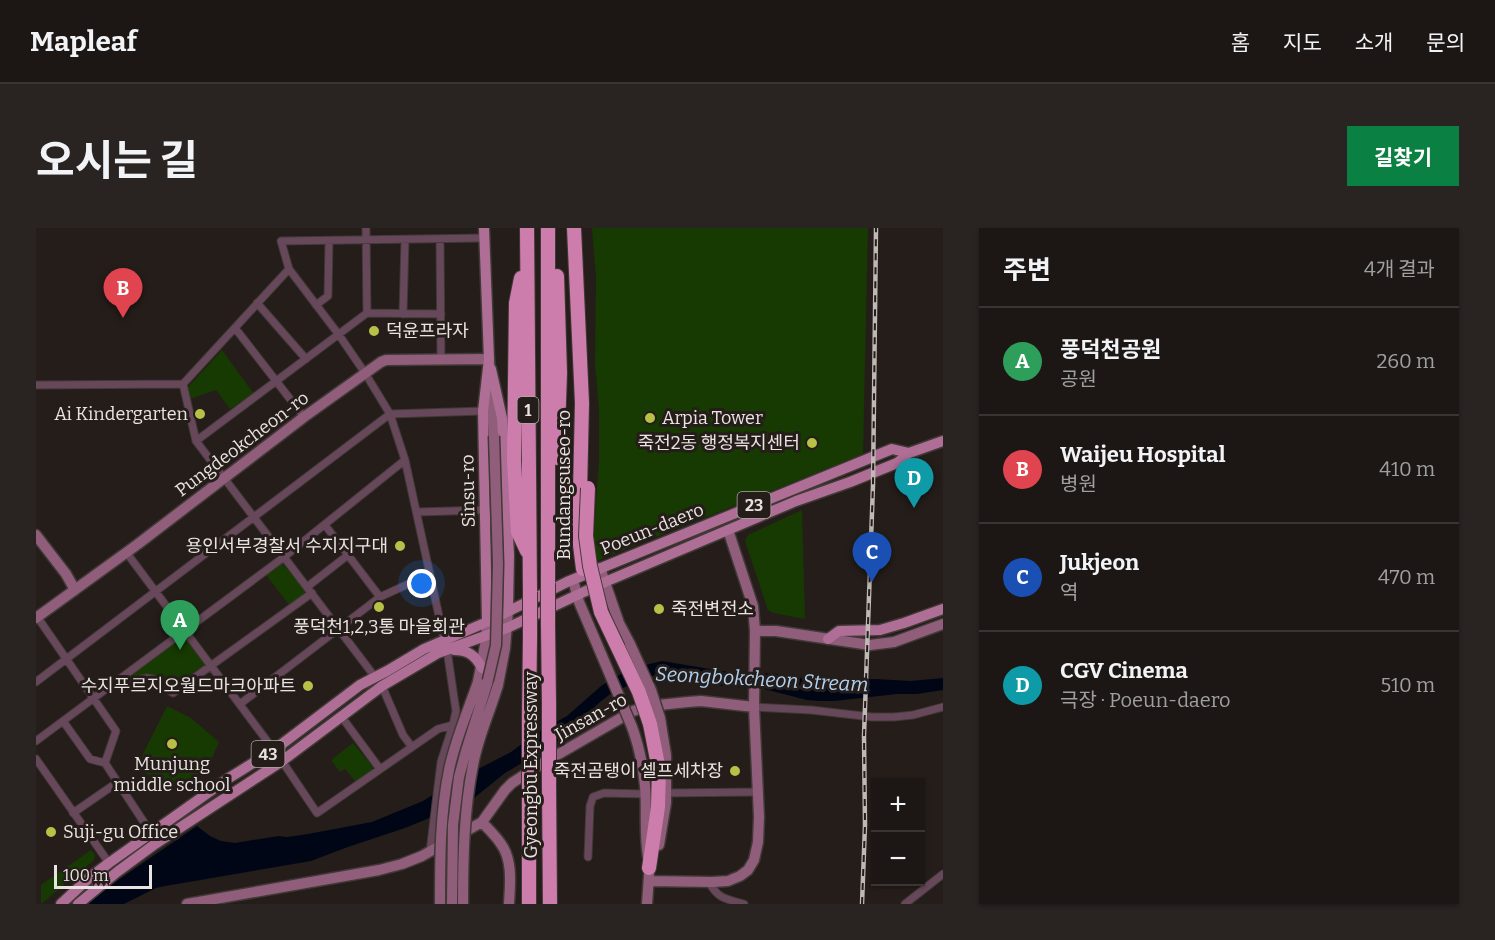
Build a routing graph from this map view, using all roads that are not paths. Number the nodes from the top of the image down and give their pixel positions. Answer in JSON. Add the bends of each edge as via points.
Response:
{"nodes":[{"id":1,"x":366,"y":228,"type":"edge"},
{"id":2,"x":527,"y":228,"type":"edge"},
{"id":3,"x":574,"y":228,"type":"edge"},
{"id":4,"x":582,"y":228,"type":"edge"},
{"id":5,"x":485,"y":233,"type":"edge"},
{"id":6,"x":548,"y":233,"type":"edge"},
{"id":7,"x":440,"y":239,"type":"junction"},
{"id":8,"x":366,"y":240,"type":"junction"},
{"id":9,"x":405,"y":240,"type":"junction"},
{"id":10,"x":329,"y":241,"type":"junction"},
{"id":11,"x":289,"y":269,"type":"junction"},
{"id":12,"x":257,"y":303,"type":"junction"},
{"id":13,"x":316,"y":305,"type":"junction"},
{"id":14,"x":367,"y":313,"type":"junction"},
{"id":15,"x":403,"y":314,"type":"junction"},
{"id":16,"x":441,"y":314,"type":"junction"},
{"id":17,"x":235,"y":328,"type":"junction"},
{"id":18,"x":339,"y":334,"type":"junction"},
{"id":19,"x":306,"y":359,"type":"junction"},
{"id":20,"x":441,"y":359,"type":"junction"},
{"id":21,"x":489,"y":360,"type":"junction"},
{"id":22,"x":365,"y":373,"type":"junction"},
{"id":23,"x":276,"y":381,"type":"junction"},
{"id":24,"x":183,"y":384,"type":"junction"},
{"id":25,"x":36,"y":385,"type":"edge"},
{"id":26,"x":483,"y":411,"type":"junction"},
{"id":27,"x":390,"y":414,"type":"junction"},
{"id":28,"x":304,"y":417,"type":"junction"},
{"id":29,"x":196,"y":441,"type":"junction"},
{"id":30,"x":943,"y":441,"type":"edge"},
{"id":31,"x":909,"y":453,"type":"junction"},
{"id":32,"x":405,"y":460,"type":"junction"},
{"id":33,"x":224,"y":477,"type":"junction"},
{"id":34,"x":584,"y":488,"type":"junction"},
{"id":35,"x":485,"y":510,"type":"junction"},
{"id":36,"x":417,"y":512,"type":"junction"},
{"id":37,"x":254,"y":518,"type":"junction"},
{"id":38,"x":325,"y":525,"type":"junction"},
{"id":39,"x":728,"y":530,"type":"junction"},
{"id":40,"x":36,"y":535,"type":"edge"},
{"id":41,"x":126,"y":552,"type":"junction"},
{"id":42,"x":348,"y":555,"type":"junction"},
{"id":43,"x":284,"y":557,"type":"junction"},
{"id":44,"x":600,"y":568,"type":"junction"},
{"id":45,"x":430,"y":574,"type":"junction"},
{"id":46,"x":573,"y":580,"type":"junction"},
{"id":47,"x":605,"y":582,"type":"junction"},
{"id":48,"x":75,"y":590,"type":"junction"},
{"id":49,"x":309,"y":590,"type":"junction"},
{"id":50,"x":156,"y":592,"type":"junction"},
{"id":51,"x":577,"y":596,"type":"junction"},
{"id":52,"x":380,"y":597,"type":"junction"},
{"id":53,"x":508,"y":598,"type":"junction"},
{"id":54,"x":486,"y":599,"type":"junction"},
{"id":55,"x":943,"y":609,"type":"edge"},
{"id":56,"x":508,"y":611,"type":"junction"},
{"id":57,"x":37,"y":616,"type":"edge"},
{"id":58,"x":487,"y":622,"type":"junction"},
{"id":59,"x":619,"y":622,"type":"junction"},
{"id":60,"x":943,"y":624,"type":"edge"},
{"id":61,"x":338,"y":628,"type":"junction"},
{"id":62,"x":507,"y":628,"type":"junction"},
{"id":63,"x":464,"y":631,"type":"junction"},
{"id":64,"x":755,"y":631,"type":"junction"},
{"id":65,"x":186,"y":632,"type":"junction"},
{"id":66,"x":486,"y":636,"type":"junction"},
{"id":67,"x":593,"y":636,"type":"junction"},
{"id":68,"x":828,"y":639,"type":"junction"},
{"id":69,"x":472,"y":641,"type":"junction"},
{"id":70,"x":446,"y":644,"type":"junction"},
{"id":71,"x":67,"y":660,"type":"junction"},
{"id":72,"x":212,"y":666,"type":"junction"},
{"id":73,"x":482,"y":668,"type":"junction"},
{"id":74,"x":36,"y":682,"type":"edge"},
{"id":75,"x":379,"y":682,"type":"junction"},
{"id":76,"x":112,"y":685,"type":"junction"},
{"id":77,"x":94,"y":698,"type":"junction"},
{"id":78,"x":240,"y":704,"type":"junction"},
{"id":79,"x":754,"y":707,"type":"junction"},
{"id":80,"x":943,"y":707,"type":"edge"},
{"id":81,"x":341,"y":716,"type":"junction"},
{"id":82,"x":63,"y":721,"type":"junction"},
{"id":83,"x":646,"y":724,"type":"junction"},
{"id":84,"x":453,"y":725,"type":"junction"},
{"id":85,"x":36,"y":741,"type":"edge"},
{"id":86,"x":412,"y":747,"type":"junction"},
{"id":87,"x":274,"y":750,"type":"junction"},
{"id":88,"x":36,"y":759,"type":"edge"},
{"id":89,"x":282,"y":761,"type":"junction"},
{"id":90,"x":105,"y":764,"type":"junction"},
{"id":91,"x":380,"y":769,"type":"junction"},
{"id":92,"x":118,"y":782,"type":"junction"},
{"id":93,"x":758,"y":792,"type":"junction"},
{"id":94,"x":666,"y":793,"type":"junction"},
{"id":95,"x":645,"y":794,"type":"junction"},
{"id":96,"x":73,"y":813,"type":"junction"},
{"id":97,"x":482,"y":822,"type":"junction"},
{"id":98,"x":151,"y":833,"type":"junction"},
{"id":99,"x":430,"y":847,"type":"junction"},
{"id":100,"x":588,"y":857,"type":"dead end"},
{"id":101,"x":109,"y":863,"type":"junction"},
{"id":102,"x":649,"y":874,"type":"junction"},
{"id":103,"x":943,"y":874,"type":"edge"},
{"id":104,"x":709,"y":882,"type":"junction"},
{"id":105,"x":61,"y":904,"type":"edge"},
{"id":106,"x":78,"y":904,"type":"edge"},
{"id":107,"x":187,"y":904,"type":"edge"},
{"id":108,"x":440,"y":904,"type":"edge"},
{"id":109,"x":452,"y":904,"type":"edge"},
{"id":110,"x":463,"y":904,"type":"edge"},
{"id":111,"x":509,"y":904,"type":"edge"},
{"id":112,"x":529,"y":904,"type":"edge"},
{"id":113,"x":550,"y":904,"type":"edge"},
{"id":114,"x":647,"y":904,"type":"edge"},
{"id":115,"x":744,"y":904,"type":"edge"},
{"id":116,"x":905,"y":904,"type":"edge"}],
"edges":[{"from":1,"to":8,"type":"street"},
{"from":2,"to":112,"type":"highway","name":"Gyeongbu Expressway","number":"1","bridge":true},
{"from":3,"to":34,"type":"highway","name":"Bundangsuseo-ro"},
{"from":4,"to":34,"type":"highway","name":"Bundangsuseo-ro","via":[[590,403]]},
{"from":5,"to":7,"type":"street"},
{"from":5,"to":21,"type":"main road","name":"Sinsu-ro"},
{"from":6,"to":113,"type":"highway","name":"Gyeongbu Expressway","number":"1","bridge":true},
{"from":7,"to":9,"type":"street"},
{"from":7,"to":16,"type":"street"},
{"from":8,"to":9,"type":"street"},
{"from":8,"to":10,"type":"street"},
{"from":8,"to":14,"type":"street"},
{"from":9,"to":15,"type":"street"},
{"from":10,"to":11,"type":"street","via":[[281,241]]},
{"from":10,"to":13,"type":"street","via":[[328,296]]},
{"from":11,"to":12,"type":"street"},
{"from":11,"to":13,"type":"street"},
{"from":12,"to":17,"type":"street"},
{"from":12,"to":19,"type":"street"},
{"from":13,"to":18,"type":"street"},
{"from":14,"to":15,"type":"street"},
{"from":14,"to":18,"type":"street"},
{"from":15,"to":16,"type":"street"},
{"from":16,"to":20,"type":"street"},
{"from":17,"to":23,"type":"street"},
{"from":17,"to":24,"type":"street"},
{"from":18,"to":19,"type":"street"},
{"from":18,"to":22,"type":"street"},
{"from":19,"to":23,"type":"street"},
{"from":20,"to":21,"type":"street","name":"Pungdeokcheon-ro"},
{"from":20,"to":22,"type":"street","name":"Pungdeokcheon-ro","via":[[387,360]]},
{"from":21,"to":26,"type":"main road","name":"Sinsu-ro"},
{"from":21,"to":53,"type":"main road","name":"Sinsu-ro","via":[[502,418]]},
{"from":21,"to":109,"type":"street","bridge":true,"via":[[498,564],[496,645],[459,777],[453,825]]},
{"from":22,"to":27,"type":"street"},
{"from":22,"to":28,"type":"street","name":"Pungdeokcheon-ro"},
{"from":23,"to":28,"type":"street"},
{"from":23,"to":29,"type":"street"},
{"from":24,"to":25,"type":"street"},
{"from":24,"to":29,"type":"street"},
{"from":26,"to":27,"type":"street"},
{"from":26,"to":35,"type":"main road","name":"Sinsu-ro"},
{"from":27,"to":32,"type":"street"},
{"from":27,"to":37,"type":"street"},
{"from":28,"to":33,"type":"street","name":"Pungdeokcheon-ro"},
{"from":29,"to":33,"type":"street"},
{"from":30,"to":31,"type":"main road","name":"Poeun-daero","number":"23"},
{"from":31,"to":39,"type":"main road","name":"Poeun-daero","number":"23","via":[[897,463]]},
{"from":31,"to":44,"type":"main road","name":"Poeun-daero","number":"23","via":[[892,449]]},
{"from":32,"to":36,"type":"street"},
{"from":32,"to":38,"type":"street"},
{"from":33,"to":37,"type":"street"},
{"from":33,"to":41,"type":"street","name":"Pungdeokcheon-ro"},
{"from":34,"to":83,"type":"highway","name":"Bundangsuseo-ro","via":[[579,537],[587,589],[594,615]]},
{"from":35,"to":36,"type":"street"},
{"from":35,"to":54,"type":"main road","name":"Sinsu-ro"},
{"from":36,"to":45,"type":"street"},
{"from":37,"to":43,"type":"street"},
{"from":37,"to":50,"type":"street"},
{"from":38,"to":42,"type":"street"},
{"from":38,"to":43,"type":"street"},
{"from":39,"to":47,"type":"main road","name":"Poeun-daero","number":"23"},
{"from":39,"to":64,"type":"street","via":[[753,606]]},
{"from":40,"to":48,"type":"street"},
{"from":41,"to":48,"type":"street","name":"Pungdeokcheon-ro"},
{"from":41,"to":50,"type":"street"},
{"from":42,"to":49,"type":"street"},
{"from":42,"to":52,"type":"street"},
{"from":43,"to":49,"type":"street"},
{"from":43,"to":65,"type":"street"},
{"from":44,"to":46,"type":"main road","name":"Poeun-daero","number":"23"},
{"from":44,"to":47,"type":"street"},
{"from":45,"to":52,"type":"street"},
{"from":45,"to":70,"type":"street"},
{"from":46,"to":51,"type":"street"},
{"from":46,"to":56,"type":"main road","name":"Poeun-daero","number":"23"},
{"from":47,"to":51,"type":"main road","name":"Poeun-daero","number":"23"},
{"from":47,"to":59,"type":"street"},
{"from":48,"to":57,"type":"street","name":"Pungdeokcheon-ro"},
{"from":49,"to":61,"type":"street"},
{"from":49,"to":72,"type":"street"},
{"from":50,"to":65,"type":"street"},
{"from":50,"to":71,"type":"street"},
{"from":51,"to":62,"type":"main road","name":"Poeun-daero","number":"23"},
{"from":51,"to":67,"type":"street"},
{"from":52,"to":61,"type":"street"},
{"from":53,"to":54,"type":"main road","via":[[502,608],[495,610]]},
{"from":53,"to":56,"type":"main road","name":"Sinsu-ro"},
{"from":54,"to":58,"type":"main road","name":"Sinsu-ro"},
{"from":54,"to":63,"type":"main road"},
{"from":55,"to":68,"type":"main road","via":[[880,630],[839,631]]},
{"from":56,"to":58,"type":"main road","name":"Poeun-daero","number":"23"},
{"from":56,"to":62,"type":"street"},
{"from":57,"to":71,"type":"street"},
{"from":58,"to":63,"type":"main road","name":"Poeun-daero","number":"43"},
{"from":58,"to":66,"type":"street"},
{"from":59,"to":67,"type":"street","via":[[607,614],[595,619]]},
{"from":59,"to":83,"type":"street","bridge":true,"via":[[651,690]]},
{"from":60,"to":68,"type":"street","via":[[889,644]]},
{"from":61,"to":75,"type":"street"},
{"from":61,"to":78,"type":"street"},
{"from":62,"to":66,"type":"main road","name":"Poeun-daero","number":"23"},
{"from":62,"to":110,"type":"street","bridge":true,"via":[[498,685],[473,765]]},
{"from":63,"to":69,"type":"main road"},
{"from":63,"to":70,"type":"main road","name":"Poeun-daero","number":"43"},
{"from":64,"to":68,"type":"street"},
{"from":64,"to":79,"type":"street"},
{"from":65,"to":72,"type":"street"},
{"from":65,"to":76,"type":"street"},
{"from":66,"to":69,"type":"main road","name":"Poeun-daero","number":"43"},
{"from":66,"to":73,"type":"street"},
{"from":67,"to":83,"type":"street","bridge":true},
{"from":69,"to":70,"type":"main road","name":"Poeun-daero","number":"43"},
{"from":70,"to":73,"type":"main road","via":[[466,651]]},
{"from":70,"to":75,"type":"main road","name":"Poeun-daero","number":"43","via":[[438,653]]},
{"from":70,"to":84,"type":"street","via":[[456,711]]},
{"from":71,"to":74,"type":"street"},
{"from":71,"to":77,"type":"street"},
{"from":72,"to":76,"type":"street","via":[[173,693],[147,678]]},
{"from":72,"to":78,"type":"street"},
{"from":73,"to":108,"type":"street","bridge":true,"via":[[448,772]]},
{"from":75,"to":81,"type":"main road","name":"Poeun-daero","number":"43"},
{"from":75,"to":86,"type":"street"},
{"from":75,"to":87,"type":"main road","name":"Poeun-daero","number":"43","via":[[360,685]]},
{"from":76,"to":77,"type":"street"},
{"from":77,"to":82,"type":"street"},
{"from":77,"to":90,"type":"street","via":[[116,731]]},
{"from":78,"to":87,"type":"street"},
{"from":79,"to":80,"type":"street","name":"Jinsan-ro","via":[[872,717],[913,715]]},
{"from":79,"to":93,"type":"street"},
{"from":79,"to":97,"type":"street","name":"Jinsan-ro","via":[[688,702],[633,711],[519,778]]},
{"from":81,"to":89,"type":"main road","name":"Poeun-daero","number":"43"},
{"from":81,"to":91,"type":"street"},
{"from":82,"to":85,"type":"street"},
{"from":82,"to":90,"type":"street","via":[[90,759]]},
{"from":83,"to":94,"type":"street","via":[[666,754]]},
{"from":83,"to":95,"type":"street","via":[[641,755]]},
{"from":83,"to":102,"type":"highway","name":"Bundangsuseo-ro","via":[[651,776]]},
{"from":84,"to":86,"type":"street","via":[[438,729]]},
{"from":84,"to":99,"type":"street","via":[[441,762]]},
{"from":86,"to":91,"type":"street"},
{"from":87,"to":89,"type":"street"},
{"from":87,"to":98,"type":"main road","name":"Poeun-daero","number":"43"},
{"from":88,"to":96,"type":"street"},
{"from":89,"to":91,"type":"street","via":[[317,813]]},
{"from":89,"to":106,"type":"main road","name":"Poeun-daero","number":"43","via":[[156,844]]},
{"from":90,"to":92,"type":"street"},
{"from":92,"to":96,"type":"street"},
{"from":92,"to":98,"type":"street"},
{"from":93,"to":94,"type":"street"},
{"from":93,"to":104,"type":"street","via":[[754,860],[740,876]]},
{"from":94,"to":102,"type":"street","via":[[659,845]]},
{"from":95,"to":100,"type":"street","via":[[604,793],[593,797]]},
{"from":95,"to":102,"type":"street"},
{"from":96,"to":101,"type":"street"},
{"from":97,"to":99,"type":"street","name":"Jinsan-ro"},
{"from":97,"to":111,"type":"street","via":[[507,854]]},
{"from":98,"to":101,"type":"main road","name":"Poeun-daero","number":"43"},
{"from":99,"to":107,"type":"street","name":"Jinsan-ro","via":[[402,864],[378,870]]},
{"from":101,"to":105,"type":"main road","name":"Poeun-daero","number":"43"},
{"from":102,"to":104,"type":"street"},
{"from":102,"to":114,"type":"street"},
{"from":103,"to":116,"type":"street"},
{"from":104,"to":115,"type":"street","via":[[715,893]]}]}
